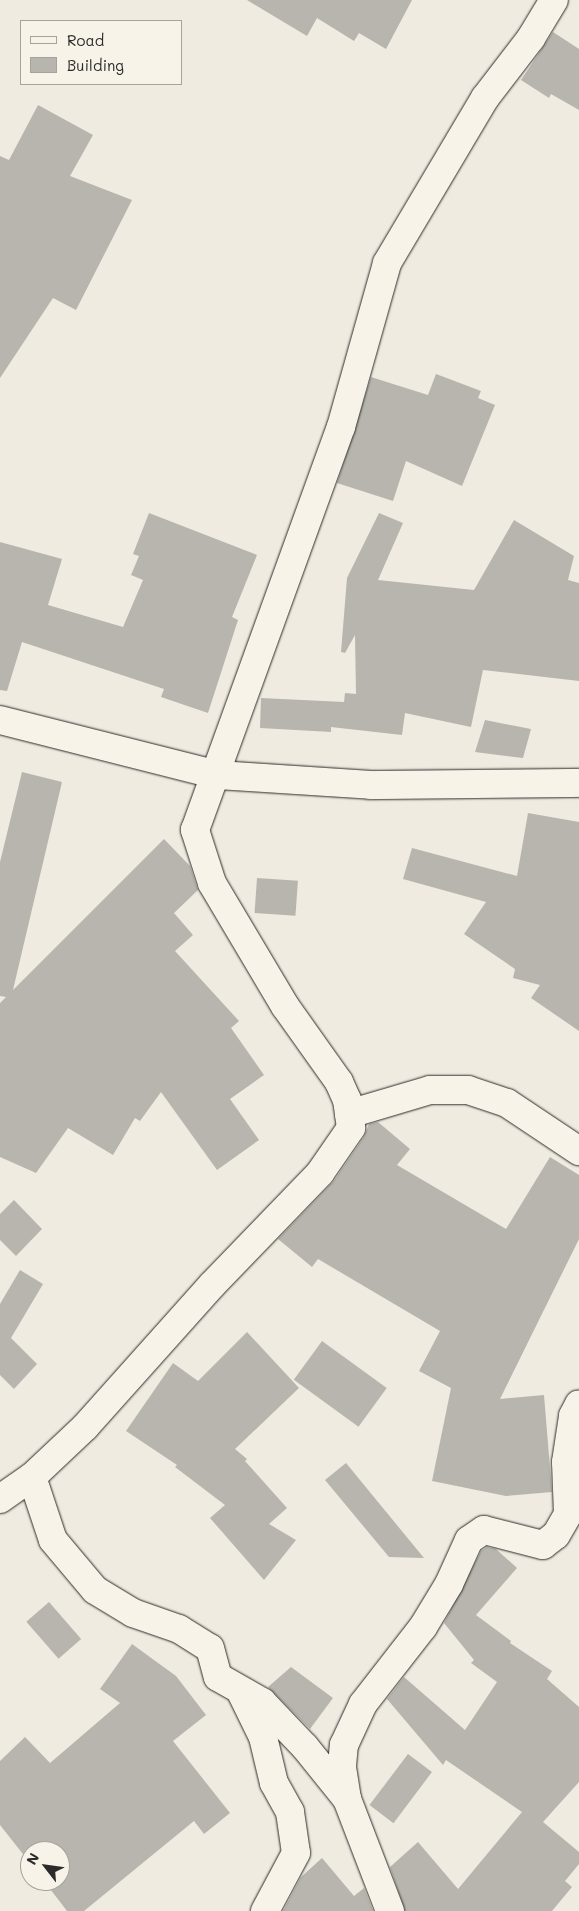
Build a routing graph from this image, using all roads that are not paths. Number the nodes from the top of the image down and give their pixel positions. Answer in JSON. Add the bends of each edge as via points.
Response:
{"nodes":[{"id":1,"x":554,"y":0,"type":"edge"},
{"id":2,"x":0,"y":720,"type":"edge"},
{"id":3,"x":218,"y":775,"type":"junction"},
{"id":4,"x":579,"y":783,"type":"edge"},
{"id":5,"x":349,"y":1114,"type":"junction"},
{"id":6,"x":579,"y":1151,"type":"edge"},
{"id":7,"x":579,"y":1404,"type":"edge"},
{"id":8,"x":32,"y":1477,"type":"junction"},
{"id":9,"x":0,"y":1499,"type":"edge"},
{"id":10,"x":241,"y":1693,"type":"junction"},
{"id":11,"x":348,"y":1799,"type":"junction"},
{"id":12,"x":265,"y":1911,"type":"edge"},
{"id":13,"x":390,"y":1911,"type":"edge"}],
"edges":[{"from":1,"to":3,"type":"street","via":[[531,38],[485,98],[387,263],[342,427]]},
{"from":2,"to":3,"type":"street"},
{"from":3,"to":4,"type":"street","via":[[371,785]]},
{"from":3,"to":5,"type":"street","via":[[195,830],[212,883],[285,1006],[339,1082]]},
{"from":5,"to":6,"type":"street","via":[[430,1090],[468,1090],[506,1103]]},
{"from":5,"to":8,"type":"street","via":[[351,1128],[320,1173],[212,1285],[85,1427]]},
{"from":7,"to":11,"type":"street","via":[[573,1416],[567,1454],[568,1514],[556,1535],[543,1545],[484,1530],[469,1540],[449,1584],[423,1627],[353,1721],[344,1745],[342,1766]]},
{"from":8,"to":9,"type":"street"},
{"from":8,"to":10,"type":"street","via":[[53,1540],[95,1590],[133,1613],[179,1629],[210,1648],[218,1677]]},
{"from":10,"to":11,"type":"street","via":[[262,1702]]},
{"from":10,"to":12,"type":"street","via":[[263,1737],[274,1783],[290,1812],[296,1853]]},
{"from":11,"to":13,"type":"street"}]}
